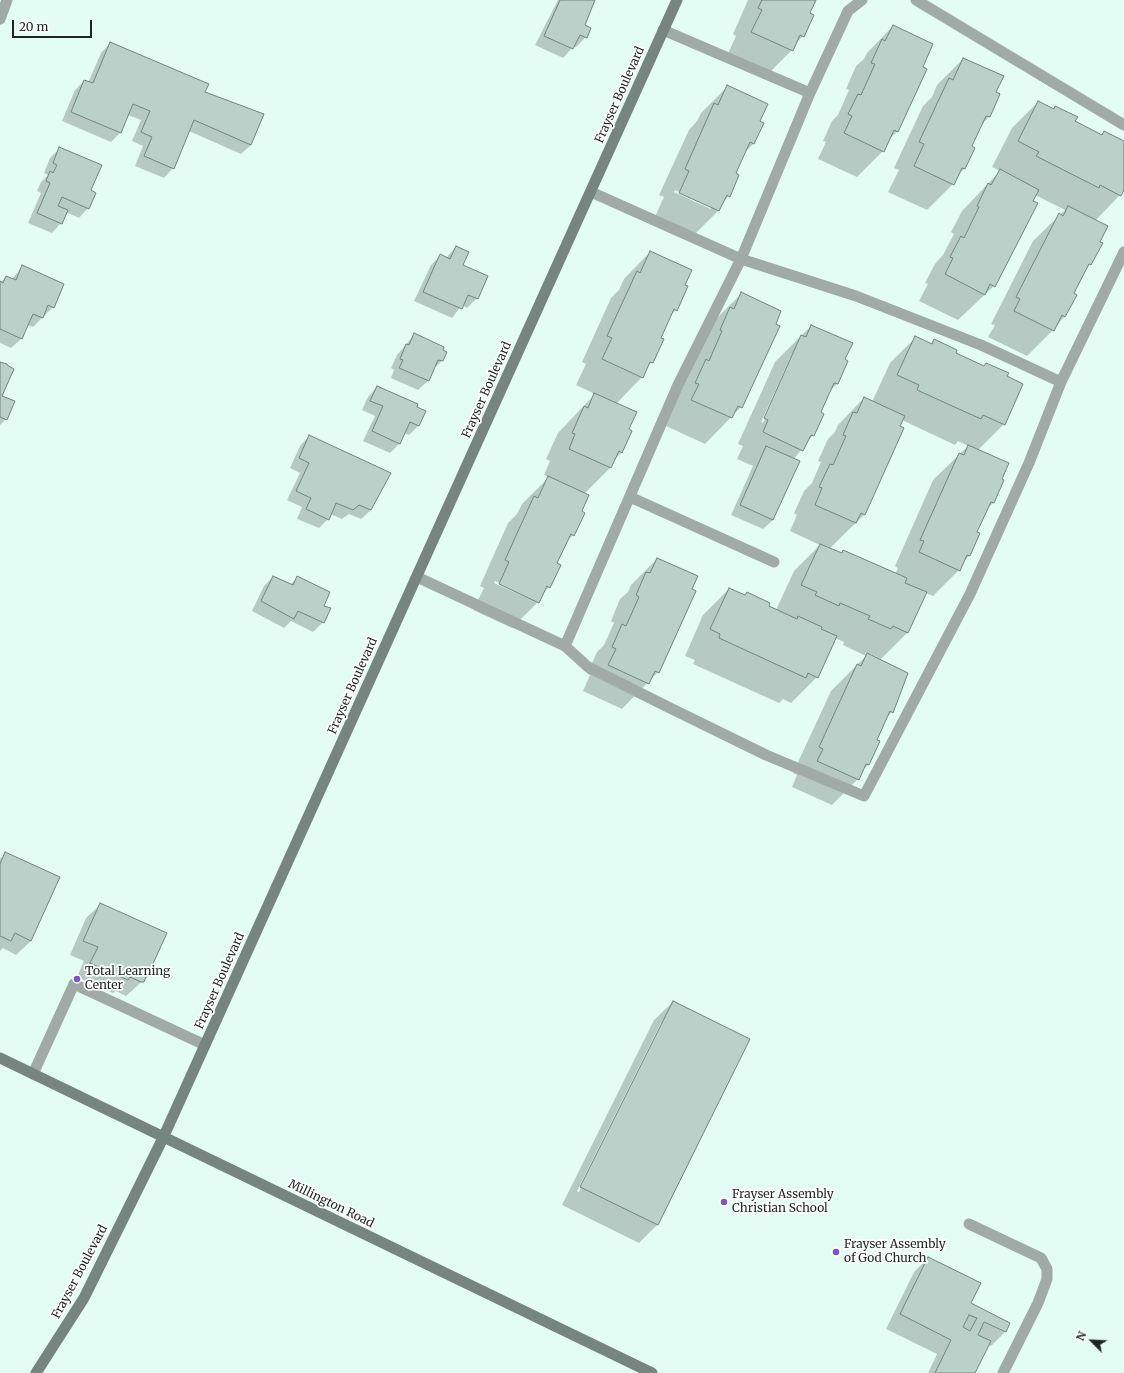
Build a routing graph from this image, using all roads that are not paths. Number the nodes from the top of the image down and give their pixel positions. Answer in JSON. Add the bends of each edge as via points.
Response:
{"nodes":[{"id":1,"x":7,"y":0,"type":"edge"},
{"id":2,"x":677,"y":0,"type":"edge"},
{"id":3,"x":862,"y":0,"type":"edge"},
{"id":4,"x":916,"y":0,"type":"edge"},
{"id":5,"x":0,"y":19,"type":"edge"},
{"id":6,"x":663,"y":30,"type":"junction"},
{"id":7,"x":810,"y":93,"type":"junction"},
{"id":8,"x":1124,"y":124,"type":"edge"},
{"id":9,"x":591,"y":192,"type":"junction"},
{"id":10,"x":1124,"y":252,"type":"edge"},
{"id":11,"x":740,"y":259,"type":"junction"},
{"id":12,"x":1061,"y":382,"type":"junction"},
{"id":13,"x":630,"y":497,"type":"junction"},
{"id":14,"x":774,"y":562,"type":"dead end"},
{"id":15,"x":416,"y":577,"type":"junction"},
{"id":16,"x":565,"y":646,"type":"junction"},
{"id":17,"x":205,"y":1045,"type":"junction"},
{"id":18,"x":0,"y":1058,"type":"edge"},
{"id":19,"x":33,"y":1074,"type":"junction"},
{"id":20,"x":163,"y":1138,"type":"junction"},
{"id":21,"x":969,"y":1224,"type":"dead end"},
{"id":22,"x":36,"y":1373,"type":"edge"},
{"id":23,"x":652,"y":1373,"type":"edge"},
{"id":24,"x":1003,"y":1373,"type":"edge"}],
"edges":[{"from":1,"to":5,"type":"street"},
{"from":2,"to":6,"type":"main road","name":"Frayser Boulevard"},
{"from":3,"to":7,"type":"street","via":[[848,11]]},
{"from":4,"to":8,"type":"street"},
{"from":6,"to":7,"type":"street"},
{"from":6,"to":9,"type":"main road","name":"Frayser Boulevard"},
{"from":7,"to":11,"type":"street"},
{"from":9,"to":11,"type":"street"},
{"from":9,"to":15,"type":"main road","name":"Frayser Boulevard"},
{"from":10,"to":12,"type":"street"},
{"from":11,"to":12,"type":"street","via":[[863,299],[981,345]]},
{"from":11,"to":13,"type":"street","via":[[678,385]]},
{"from":12,"to":16,"type":"street","via":[[1029,463],[970,594],[864,796],[766,755],[588,667]]},
{"from":13,"to":14,"type":"street"},
{"from":13,"to":16,"type":"street"},
{"from":15,"to":16,"type":"street"},
{"from":15,"to":17,"type":"main road","name":"Frayser Boulevard"},
{"from":17,"to":19,"type":"street","via":[[74,984]]},
{"from":17,"to":20,"type":"main road","name":"Frayser Boulevard"},
{"from":18,"to":19,"type":"main road","name":"Millington Road"},
{"from":19,"to":20,"type":"main road","name":"Millington Road"},
{"from":20,"to":22,"type":"main road","name":"Frayser Boulevard","via":[[84,1298]]},
{"from":20,"to":23,"type":"main road","name":"Millington Road"},
{"from":21,"to":24,"type":"street","via":[[1041,1258],[1047,1269],[1047,1279],[1038,1303]]}]}
